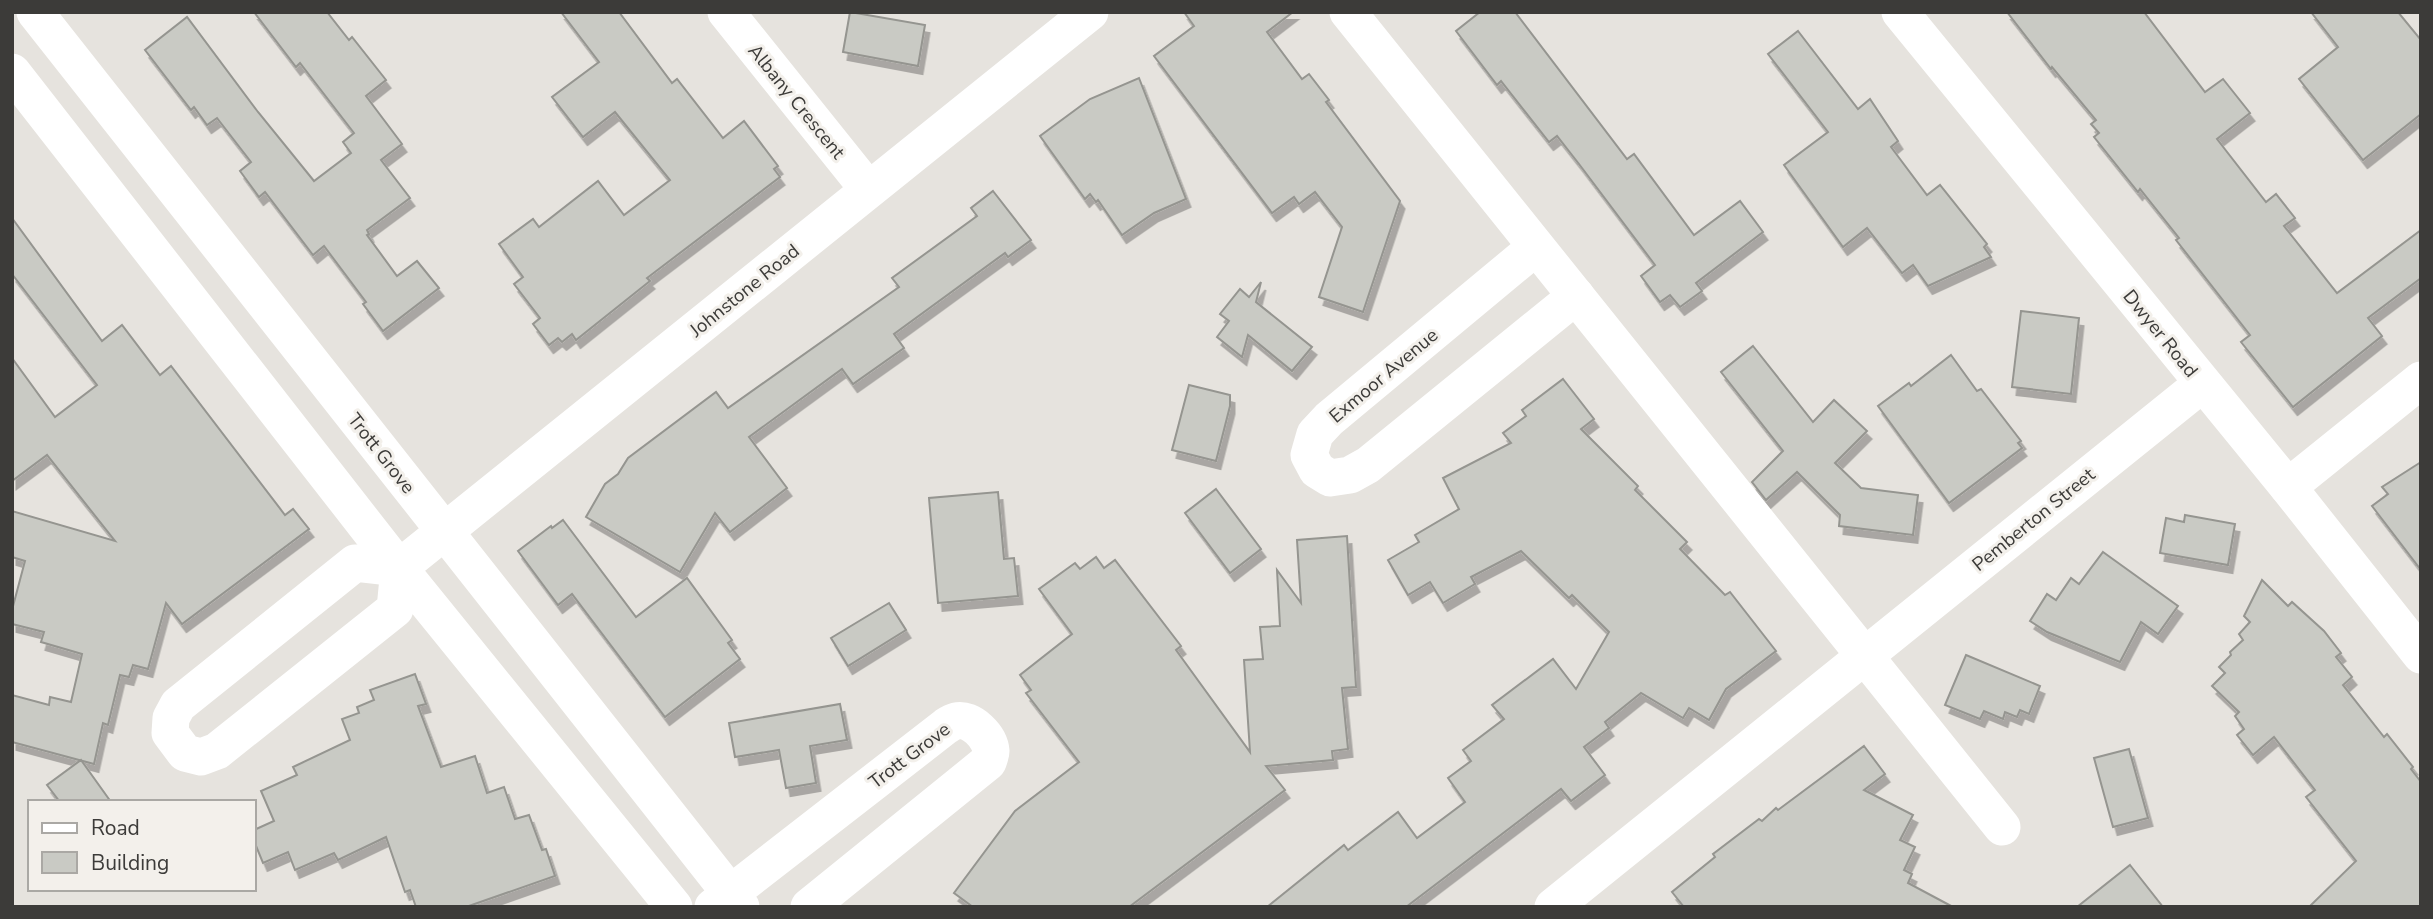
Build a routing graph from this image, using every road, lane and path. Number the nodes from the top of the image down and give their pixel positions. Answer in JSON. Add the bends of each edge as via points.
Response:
{"nodes":[{"id":1,"x":35,"y":12,"type":"edge"},
{"id":2,"x":726,"y":12,"type":"edge"},
{"id":3,"x":1090,"y":12,"type":"edge"},
{"id":4,"x":1348,"y":12,"type":"edge"},
{"id":5,"x":1900,"y":12,"type":"edge"},
{"id":6,"x":12,"y":72,"type":"edge"},
{"id":7,"x":868,"y":189,"type":"junction"},
{"id":8,"x":1536,"y":247,"type":"junction"},
{"id":9,"x":1576,"y":296,"type":"junction"},
{"id":10,"x":2421,"y":380,"type":"edge"},
{"id":11,"x":2202,"y":384,"type":"junction"},
{"id":12,"x":2288,"y":487,"type":"junction"},
{"id":13,"x":443,"y":532,"type":"junction"},
{"id":14,"x":399,"y":568,"type":"junction"},
{"id":15,"x":2421,"y":654,"type":"edge"},
{"id":16,"x":1864,"y":655,"type":"junction"},
{"id":17,"x":2002,"y":827,"type":"dead end"},
{"id":18,"x":728,"y":902,"type":"edge"},
{"id":19,"x":674,"y":907,"type":"edge"},
{"id":20,"x":809,"y":907,"type":"edge"},
{"id":21,"x":1553,"y":907,"type":"edge"}],
"edges":[{"from":1,"to":13,"type":"street","name":"Trott Grove"},
{"from":2,"to":7,"type":"street","name":"Albany Crescent"},
{"from":3,"to":7,"type":"street","name":"Johnstone Road"},
{"from":4,"to":8,"type":"street"},
{"from":5,"to":11,"type":"street","name":"Dwyer Road"},
{"from":6,"to":14,"type":"street"},
{"from":7,"to":13,"type":"street","name":"Johnstone Road"},
{"from":8,"to":9,"type":"street"},
{"from":8,"to":9,"type":"street","name":"Exmoor Avenue","via":[[1329,419],[1315,434],[1309,455],[1317,470],[1330,478],[1350,475],[1368,465]]},
{"from":9,"to":16,"type":"street"},
{"from":10,"to":12,"type":"street"},
{"from":11,"to":12,"type":"street","name":"Dwyer Road"},
{"from":11,"to":16,"type":"street","name":"Pemberton Street"},
{"from":12,"to":15,"type":"street","name":"Dwyer Road"},
{"from":13,"to":14,"type":"street","name":"Johnstone Road"},
{"from":13,"to":18,"type":"street","name":"Trott Grove"},
{"from":14,"to":14,"type":"street","via":[[395,609],[217,751],[201,757],[185,754],[170,733],[178,705],[355,563]]},
{"from":14,"to":19,"type":"street"},
{"from":16,"to":17,"type":"street"},
{"from":16,"to":21,"type":"street","name":"Pemberton Street"},
{"from":18,"to":20,"type":"street","name":"Trott Grove","via":[[946,726],[956,721],[974,724],[992,752],[988,762]]}]}
